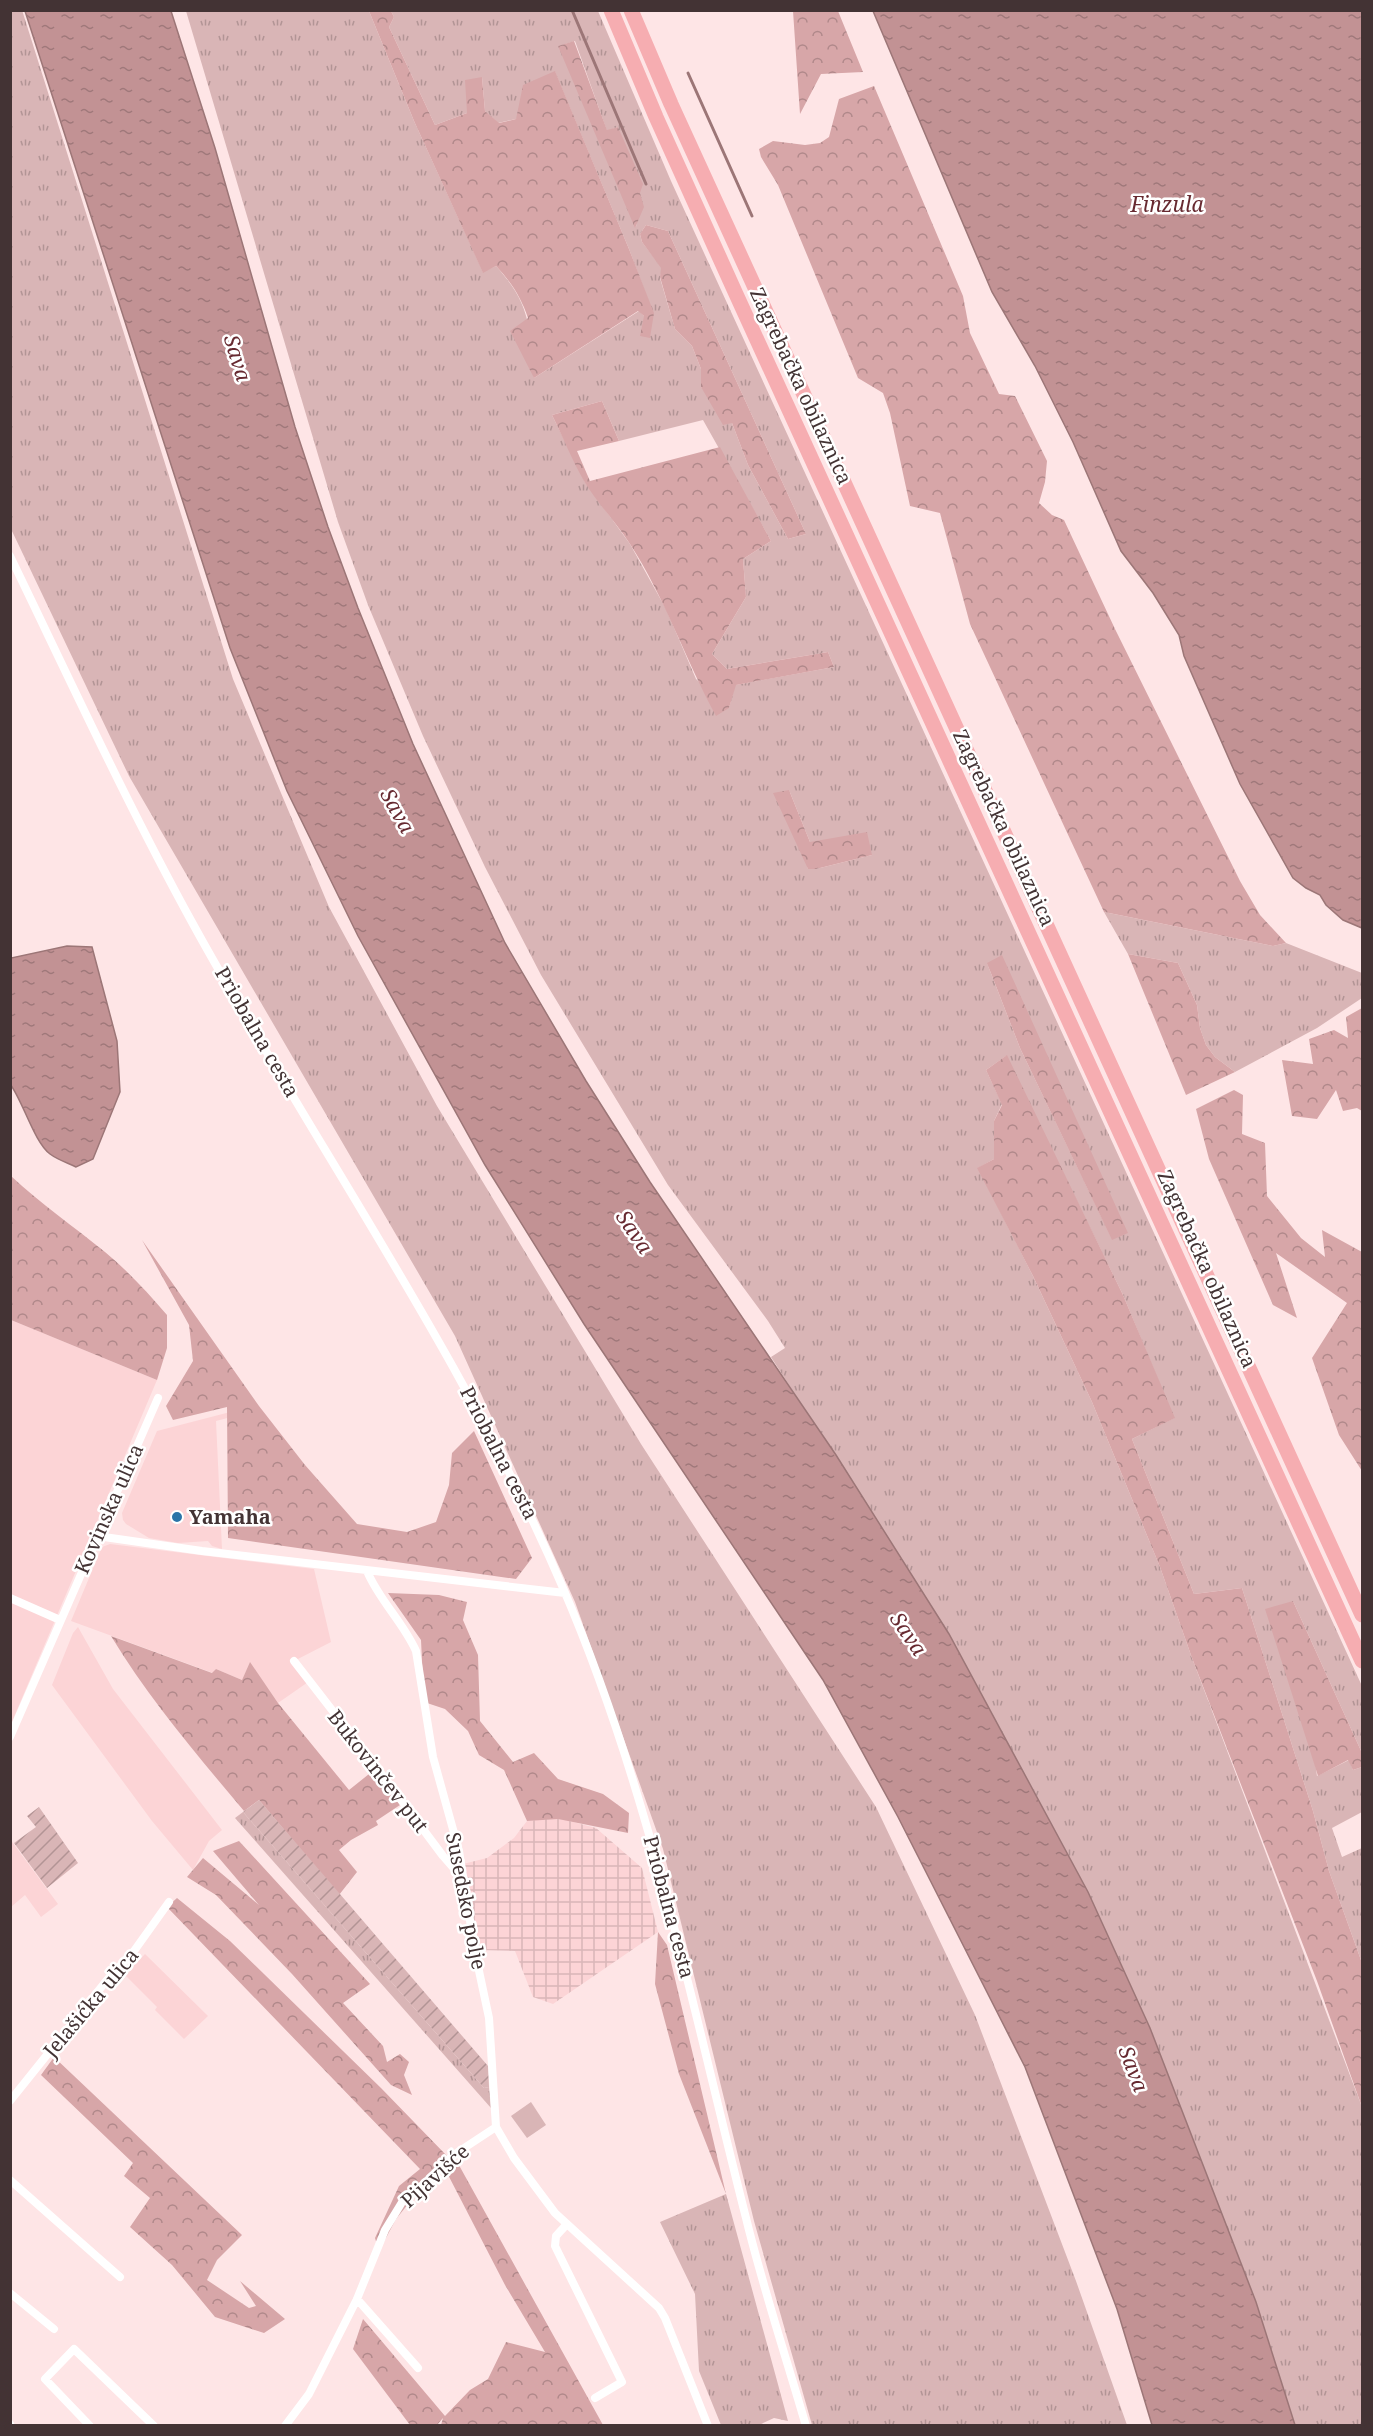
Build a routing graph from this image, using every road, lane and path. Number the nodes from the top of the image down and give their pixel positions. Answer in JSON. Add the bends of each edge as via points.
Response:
{"nodes":[{"id":1,"x":611,"y":10,"type":"edge"},
{"id":2,"x":631,"y":10,"type":"edge"},
{"id":3,"x":10,"y":556,"type":"edge"},
{"id":4,"x":158,"y":1398,"type":"dead end"},
{"id":5,"x":97,"y":1536,"type":"junction"},
{"id":6,"x":367,"y":1571,"type":"junction"},
{"id":7,"x":565,"y":1593,"type":"junction"},
{"id":8,"x":10,"y":1598,"type":"edge"},
{"id":9,"x":1362,"y":1615,"type":"edge"},
{"id":10,"x":60,"y":1620,"type":"junction"},
{"id":11,"x":294,"y":1661,"type":"dead end"},
{"id":12,"x":1362,"y":1661,"type":"edge"},
{"id":13,"x":10,"y":1737,"type":"edge"},
{"id":14,"x":463,"y":1879,"type":"junction"},
{"id":15,"x":169,"y":1902,"type":"dead end"},
{"id":16,"x":10,"y":2101,"type":"edge"},
{"id":17,"x":496,"y":2127,"type":"junction"},
{"id":18,"x":10,"y":2180,"type":"edge"},
{"id":19,"x":567,"y":2224,"type":"junction"},
{"id":20,"x":120,"y":2277,"type":"dead end"},
{"id":21,"x":10,"y":2292,"type":"edge"},
{"id":22,"x":357,"y":2299,"type":"junction"},
{"id":23,"x":54,"y":2330,"type":"dead end"},
{"id":24,"x":418,"y":2368,"type":"dead end"},
{"id":25,"x":595,"y":2398,"type":"dead end"},
{"id":26,"x":90,"y":2426,"type":"edge"},
{"id":27,"x":154,"y":2426,"type":"edge"},
{"id":28,"x":285,"y":2426,"type":"edge"},
{"id":29,"x":708,"y":2426,"type":"edge"},
{"id":30,"x":806,"y":2426,"type":"edge"}],
"edges":[{"from":1,"to":12,"type":"highway","name":"Zagrebačka obilaznica","via":[[741,305]]},
{"from":2,"to":9,"type":"highway","name":"Zagrebačka obilaznica","via":[[675,115]]},
{"from":3,"to":7,"type":"street","name":"Priobalna cesta","via":[[118,780],[194,926],[452,1363],[526,1505]]},
{"from":4,"to":5,"type":"street","name":"Kovinska ulica"},
{"from":5,"to":6,"type":"street"},
{"from":5,"to":10,"type":"street","name":"Kovinska ulica"},
{"from":6,"to":7,"type":"street"},
{"from":6,"to":14,"type":"street","name":"Susedsko polje","via":[[416,1651],[433,1757]]},
{"from":7,"to":30,"type":"street","name":"Priobalna cesta","via":[[640,1799],[686,1968],[747,2222]]},
{"from":8,"to":10,"type":"street"},
{"from":10,"to":13,"type":"street","name":"Kovinska ulica"},
{"from":11,"to":14,"type":"street","name":"Bukovinčev put"},
{"from":14,"to":17,"type":"street","name":"Susedsko polje","via":[[489,2018]]},
{"from":15,"to":16,"type":"street","name":"Jelašićka ulica","via":[[135,1951]]},
{"from":17,"to":19,"type":"street","name":"Susedsko polje","via":[[535,2187]]},
{"from":17,"to":22,"type":"street","name":"Pijavišće","via":[[452,2156],[404,2199],[385,2230]]},
{"from":18,"to":20,"type":"street"},
{"from":19,"to":25,"type":"street","via":[[556,2236],[555,2246],[622,2382]]},
{"from":19,"to":29,"type":"street","name":"Susedsko polje","via":[[659,2308]]},
{"from":21,"to":23,"type":"street"},
{"from":22,"to":24,"type":"street"},
{"from":22,"to":28,"type":"street","name":"Pijavišće","via":[[309,2394]]},
{"from":26,"to":27,"type":"street","via":[[45,2379],[74,2349]]}]}
